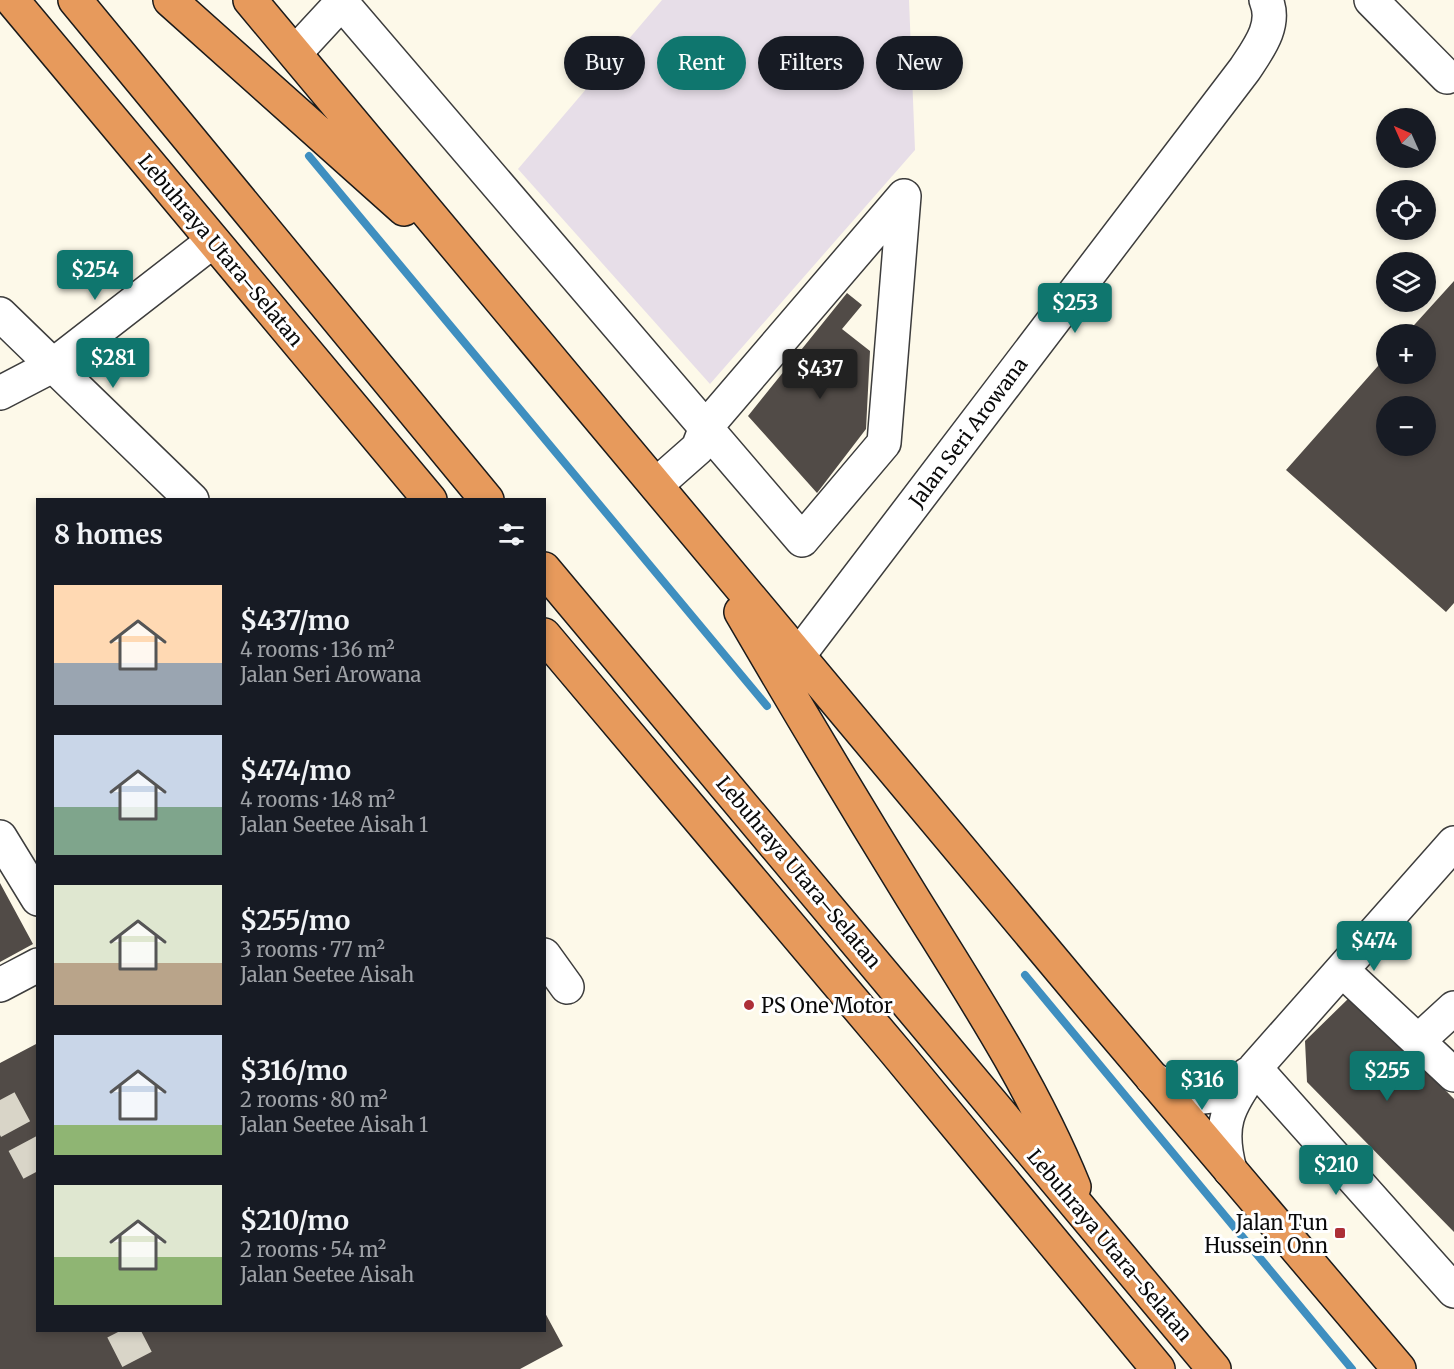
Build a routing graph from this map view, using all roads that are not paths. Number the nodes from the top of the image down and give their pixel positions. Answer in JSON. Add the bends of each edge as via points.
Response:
{"nodes":[{"id":1,"x":12,"y":0,"type":"edge"},
{"id":2,"x":75,"y":0,"type":"edge"},
{"id":3,"x":170,"y":0,"type":"edge"},
{"id":4,"x":250,"y":0,"type":"edge"},
{"id":5,"x":1266,"y":0,"type":"edge"},
{"id":6,"x":343,"y":1,"type":"edge"},
{"id":7,"x":1378,"y":2,"type":"edge"},
{"id":8,"x":295,"y":52,"type":"junction"},
{"id":9,"x":1447,"y":77,"type":"dead end"},
{"id":10,"x":213,"y":241,"type":"junction"},
{"id":11,"x":496,"y":293,"type":"junction"},
{"id":12,"x":0,"y":314,"type":"edge"},
{"id":13,"x":52,"y":366,"type":"junction"},
{"id":14,"x":0,"y":393,"type":"edge"},
{"id":15,"x":706,"y":427,"type":"junction"},
{"id":16,"x":656,"y":485,"type":"junction"},
{"id":17,"x":190,"y":498,"type":"edge"},
{"id":18,"x":428,"y":498,"type":"edge"},
{"id":19,"x":485,"y":498,"type":"edge"},
{"id":20,"x":699,"y":538,"type":"junction"},
{"id":21,"x":546,"y":571,"type":"edge"},
{"id":22,"x":546,"y":637,"type":"edge"},
{"id":23,"x":798,"y":656,"type":"junction"},
{"id":24,"x":0,"y":837,"type":"edge"},
{"id":25,"x":1454,"y":843,"type":"edge"},
{"id":26,"x":36,"y":896,"type":"edge"},
{"id":27,"x":546,"y":958,"type":"edge"},
{"id":28,"x":36,"y":966,"type":"edge"},
{"id":29,"x":1342,"y":970,"type":"junction"},
{"id":30,"x":0,"y":985,"type":"edge"},
{"id":31,"x":567,"y":987,"type":"dead end"},
{"id":32,"x":1454,"y":1008,"type":"edge"},
{"id":33,"x":1418,"y":1041,"type":"junction"},
{"id":34,"x":1256,"y":1068,"type":"junction"},
{"id":35,"x":1454,"y":1075,"type":"edge"},
{"id":36,"x":1152,"y":1078,"type":"junction"},
{"id":37,"x":1230,"y":1170,"type":"junction"},
{"id":38,"x":1086,"y":1216,"type":"junction"},
{"id":39,"x":1454,"y":1291,"type":"edge"},
{"id":40,"x":1158,"y":1369,"type":"edge"},
{"id":41,"x":1214,"y":1369,"type":"edge"},
{"id":42,"x":1399,"y":1369,"type":"edge"}],
"edges":[{"from":1,"to":10,"type":"highway","name":"Lebuhraya Utara–Selatan"},
{"from":2,"to":19,"type":"highway"},
{"from":3,"to":11,"type":"highway"},
{"from":4,"to":8,"type":"highway"},
{"from":5,"to":23,"type":"street","name":"Jalan Seri Arowana","via":[[1269,23],[1245,69]]},
{"from":6,"to":8,"type":"street"},
{"from":6,"to":15,"type":"street"},
{"from":7,"to":9,"type":"street"},
{"from":8,"to":11,"type":"highway"},
{"from":10,"to":13,"type":"street"},
{"from":10,"to":18,"type":"highway","name":"Lebuhraya Utara–Selatan"},
{"from":11,"to":16,"type":"highway"},
{"from":12,"to":13,"type":"street"},
{"from":13,"to":14,"type":"street"},
{"from":13,"to":17,"type":"street"},
{"from":15,"to":15,"type":"street","via":[[802,540],[884,443],[904,196]]},
{"from":15,"to":16,"type":"street","via":[[698,448]]},
{"from":16,"to":20,"type":"highway"},
{"from":20,"to":23,"type":"highway"},
{"from":20,"to":38,"type":"highway","via":[[843,787],[1011,1056],[1053,1136]]},
{"from":21,"to":38,"type":"highway","name":"Lebuhraya Utara–Selatan"},
{"from":22,"to":40,"type":"highway"},
{"from":23,"to":36,"type":"highway"},
{"from":24,"to":26,"type":"street"},
{"from":25,"to":29,"type":"street"},
{"from":27,"to":31,"type":"street"},
{"from":28,"to":30,"type":"street"},
{"from":29,"to":33,"type":"street"},
{"from":29,"to":34,"type":"street"},
{"from":32,"to":33,"type":"street"},
{"from":33,"to":35,"type":"street"},
{"from":34,"to":36,"type":"street","via":[[1219,1095],[1203,1099],[1182,1096]]},
{"from":34,"to":37,"type":"street","via":[[1233,1103],[1224,1128]]},
{"from":34,"to":39,"type":"street"},
{"from":36,"to":37,"type":"highway"},
{"from":37,"to":42,"type":"highway"},
{"from":38,"to":41,"type":"highway","name":"Lebuhraya Utara–Selatan"}]}
